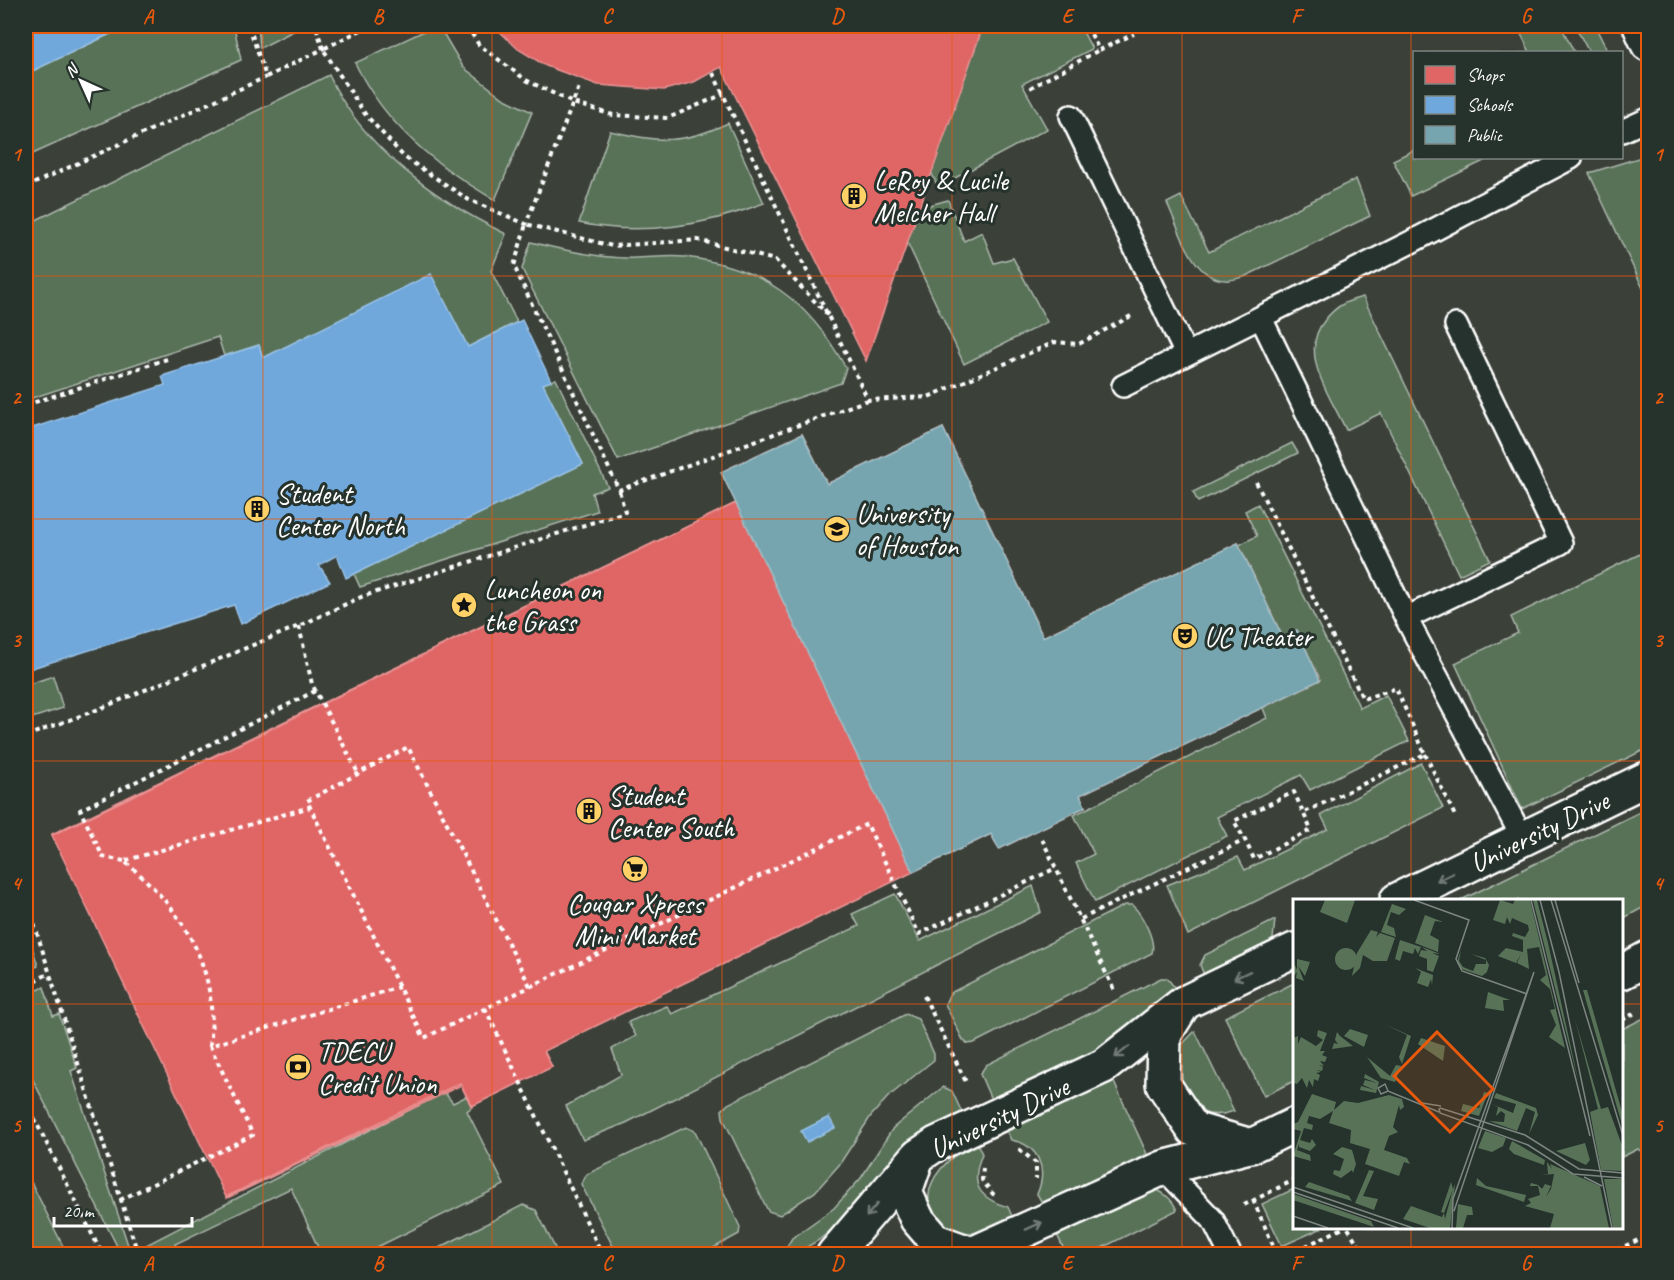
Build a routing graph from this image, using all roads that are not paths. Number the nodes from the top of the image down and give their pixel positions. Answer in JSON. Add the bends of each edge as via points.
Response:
{"nodes":[{"id":1,"x":1640,"y":26,"type":"edge"},
{"id":2,"x":1648,"y":44,"type":"edge"},
{"id":3,"x":1071,"y":116,"type":"dead end"},
{"id":4,"x":1648,"y":119,"type":"edge"},
{"id":5,"x":1623,"y":130,"type":"edge"},
{"id":6,"x":1569,"y":159,"type":"edge"},
{"id":7,"x":1261,"y":318,"type":"junction"},
{"id":8,"x":1456,"y":325,"type":"dead end"},
{"id":9,"x":1186,"y":354,"type":"junction"},
{"id":10,"x":1123,"y":386,"type":"dead end"},
{"id":11,"x":1406,"y":618,"type":"junction"},
{"id":12,"x":1648,"y":778,"type":"edge"},
{"id":13,"x":1523,"y":839,"type":"junction"},
{"id":14,"x":1399,"y":899,"type":"edge"},
{"id":15,"x":1293,"y":950,"type":"edge"},
{"id":16,"x":1648,"y":958,"type":"edge"},
{"id":17,"x":1623,"y":971,"type":"edge"},
{"id":18,"x":1184,"y":1003,"type":"junction"},
{"id":19,"x":1293,"y":1125,"type":"edge"},
{"id":20,"x":1251,"y":1146,"type":"junction"},
{"id":21,"x":918,"y":1156,"type":"junction"},
{"id":22,"x":1162,"y":1168,"type":"junction"},
{"id":23,"x":834,"y":1254,"type":"edge"},
{"id":24,"x":966,"y":1254,"type":"edge"},
{"id":25,"x":1230,"y":1254,"type":"edge"}],
"edges":[{"from":1,"to":2,"type":"street"},
{"from":3,"to":9,"type":"lane"},
{"from":4,"to":5,"type":"lane"},
{"from":6,"to":7,"type":"lane"},
{"from":7,"to":9,"type":"lane"},
{"from":7,"to":11,"type":"lane"},
{"from":8,"to":11,"type":"lane","via":[[1561,543]]},
{"from":9,"to":10,"type":"lane"},
{"from":11,"to":13,"type":"lane"},
{"from":12,"to":13,"type":"street","name":"University Drive"},
{"from":13,"to":14,"type":"street","name":"University Drive","one_way":true},
{"from":15,"to":18,"type":"street","name":"University Drive","one_way":true},
{"from":16,"to":17,"type":"street"},
{"from":18,"to":20,"type":"street","via":[[1164,1035],[1163,1084],[1193,1129]]},
{"from":18,"to":21,"type":"street","name":"University Drive","one_way":true,"via":[[1104,1066]]},
{"from":19,"to":20,"type":"street"},
{"from":20,"to":22,"type":"street"},
{"from":21,"to":23,"type":"street","name":"University Drive","one_way":true},
{"from":21,"to":24,"type":"street","via":[[905,1192],[917,1219],[936,1240]]},
{"from":24,"to":22,"type":"street","one_way":true},
{"from":22,"to":25,"type":"lane","via":[[1213,1220]]}]}
